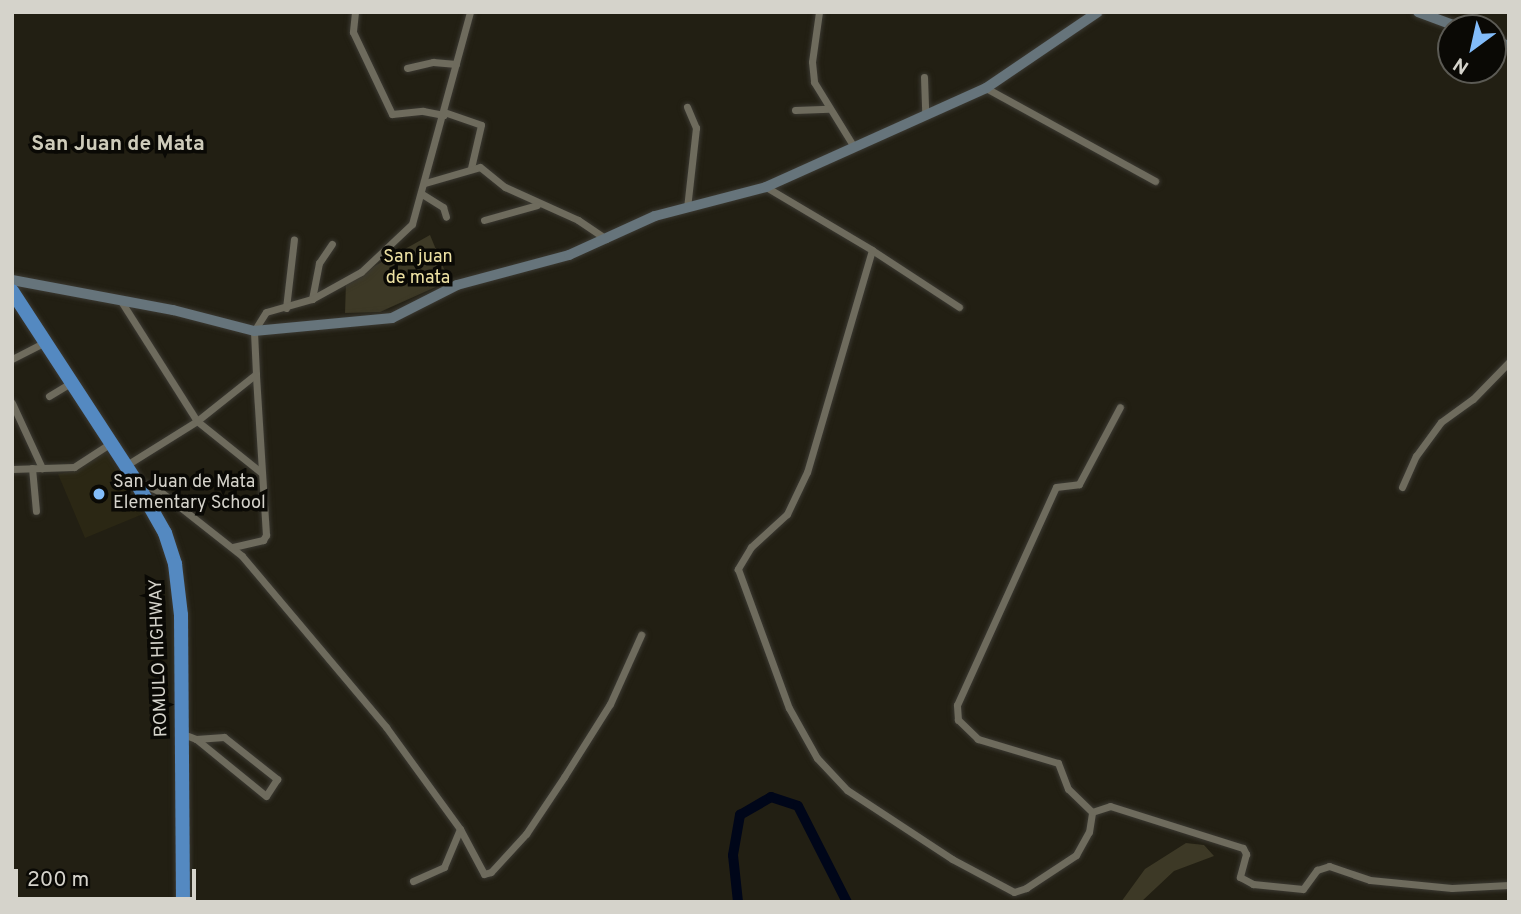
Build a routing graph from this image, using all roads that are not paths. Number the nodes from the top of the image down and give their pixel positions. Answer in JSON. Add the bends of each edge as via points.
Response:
{"nodes":[{"id":1,"x":355,"y":12,"type":"edge"},
{"id":2,"x":471,"y":12,"type":"edge"},
{"id":3,"x":819,"y":12,"type":"edge"},
{"id":4,"x":1098,"y":12,"type":"edge"},
{"id":5,"x":1418,"y":12,"type":"edge"},
{"id":6,"x":1437,"y":15,"type":"edge"},
{"id":7,"x":456,"y":64,"type":"junction"},
{"id":8,"x":407,"y":68,"type":"dead end"},
{"id":9,"x":924,"y":78,"type":"dead end"},
{"id":10,"x":986,"y":88,"type":"junction"},
{"id":11,"x":687,"y":107,"type":"dead end"},
{"id":12,"x":830,"y":109,"type":"junction"},
{"id":13,"x":795,"y":110,"type":"dead end"},
{"id":14,"x":444,"y":114,"type":"junction"},
{"id":15,"x":925,"y":115,"type":"junction"},
{"id":16,"x":853,"y":147,"type":"junction"},
{"id":17,"x":471,"y":168,"type":"junction"},
{"id":18,"x":1155,"y":181,"type":"dead end"},
{"id":19,"x":425,"y":183,"type":"junction"},
{"id":20,"x":766,"y":187,"type":"junction"},
{"id":21,"x":422,"y":194,"type":"junction"},
{"id":22,"x":537,"y":205,"type":"junction"},
{"id":23,"x":687,"y":208,"type":"junction"},
{"id":24,"x":446,"y":217,"type":"dead end"},
{"id":25,"x":484,"y":220,"type":"dead end"},
{"id":26,"x":294,"y":239,"type":"dead end"},
{"id":27,"x":607,"y":239,"type":"junction"},
{"id":28,"x":332,"y":244,"type":"dead end"},
{"id":29,"x":872,"y":250,"type":"junction"},
{"id":30,"x":12,"y":280,"type":"edge"},
{"id":31,"x":12,"y":290,"type":"edge"},
{"id":32,"x":312,"y":299,"type":"junction"},
{"id":33,"x":121,"y":301,"type":"junction"},
{"id":34,"x":959,"y":307,"type":"dead end"},
{"id":35,"x":286,"y":308,"type":"junction"},
{"id":36,"x":254,"y":331,"type":"junction"},
{"id":37,"x":46,"y":342,"type":"junction"},
{"id":38,"x":12,"y":359,"type":"edge"},
{"id":39,"x":1509,"y":362,"type":"edge"},
{"id":40,"x":256,"y":374,"type":"junction"},
{"id":41,"x":72,"y":382,"type":"junction"},
{"id":42,"x":50,"y":396,"type":"dead end"},
{"id":43,"x":12,"y":403,"type":"edge"},
{"id":44,"x":1120,"y":407,"type":"dead end"},
{"id":45,"x":197,"y":421,"type":"junction"},
{"id":46,"x":111,"y":443,"type":"junction"},
{"id":47,"x":125,"y":466,"type":"junction"},
{"id":48,"x":32,"y":468,"type":"junction"},
{"id":49,"x":42,"y":468,"type":"junction"},
{"id":50,"x":12,"y":469,"type":"edge"},
{"id":51,"x":262,"y":473,"type":"junction"},
{"id":52,"x":135,"y":480,"type":"junction"},
{"id":53,"x":1402,"y":488,"type":"dead end"},
{"id":54,"x":36,"y":511,"type":"dead end"},
{"id":55,"x":233,"y":547,"type":"junction"},
{"id":56,"x":641,"y":635,"type":"dead end"},
{"id":57,"x":216,"y":734,"type":"junction"},
{"id":58,"x":189,"y":736,"type":"junction"},
{"id":59,"x":207,"y":747,"type":"junction"},
{"id":60,"x":1092,"y":812,"type":"junction"},
{"id":61,"x":460,"y":829,"type":"junction"},
{"id":62,"x":413,"y":881,"type":"dead end"},
{"id":63,"x":1509,"y":885,"type":"edge"},
{"id":64,"x":183,"y":902,"type":"edge"}],
"edges":[{"from":1,"to":14,"type":"street","via":[[353,32],[391,114]]},
{"from":2,"to":7,"type":"street"},
{"from":3,"to":12,"type":"street","via":[[812,72]]},
{"from":4,"to":10,"type":"street"},
{"from":5,"to":6,"type":"street"},
{"from":7,"to":8,"type":"street","via":[[433,62]]},
{"from":7,"to":14,"type":"street"},
{"from":9,"to":15,"type":"street"},
{"from":10,"to":15,"type":"street"},
{"from":10,"to":18,"type":"street"},
{"from":11,"to":23,"type":"street","via":[[696,128]]},
{"from":12,"to":13,"type":"street"},
{"from":12,"to":16,"type":"street"},
{"from":14,"to":17,"type":"street","via":[[481,125]]},
{"from":14,"to":19,"type":"street"},
{"from":15,"to":16,"type":"street"},
{"from":16,"to":20,"type":"street"},
{"from":17,"to":19,"type":"street"},
{"from":17,"to":22,"type":"street","via":[[483,168]]},
{"from":19,"to":21,"type":"street"},
{"from":20,"to":23,"type":"street"},
{"from":20,"to":29,"type":"street"},
{"from":21,"to":24,"type":"street","via":[[443,207]]},
{"from":21,"to":32,"type":"street","via":[[412,224],[380,258]]},
{"from":22,"to":25,"type":"street"},
{"from":22,"to":27,"type":"street","via":[[578,220]]},
{"from":23,"to":27,"type":"street","via":[[655,216]]},
{"from":26,"to":35,"type":"street"},
{"from":27,"to":36,"type":"street","via":[[569,255],[457,285],[392,318]]},
{"from":28,"to":32,"type":"street","via":[[319,263]]},
{"from":29,"to":34,"type":"street"},
{"from":29,"to":60,"type":"street","via":[[807,472],[787,514],[742,557],[741,585],[807,741],[829,772],[860,800],[1014,892],[1076,855],[1089,832]]},
{"from":30,"to":33,"type":"street"},
{"from":31,"to":37,"type":"highway","name":"ROMULO HIGHWAY"},
{"from":32,"to":35,"type":"street"},
{"from":33,"to":36,"type":"street"},
{"from":33,"to":45,"type":"street"},
{"from":35,"to":36,"type":"street","via":[[266,312]]},
{"from":36,"to":40,"type":"street"},
{"from":37,"to":38,"type":"street"},
{"from":37,"to":41,"type":"highway","name":"ROMULO HIGHWAY"},
{"from":39,"to":53,"type":"street","via":[[1441,422],[1416,457]]},
{"from":40,"to":45,"type":"street"},
{"from":40,"to":51,"type":"street"},
{"from":41,"to":42,"type":"street"},
{"from":41,"to":46,"type":"highway","name":"ROMULO HIGHWAY"},
{"from":43,"to":49,"type":"street"},
{"from":44,"to":60,"type":"street","via":[[1079,484],[1056,486],[957,705],[958,720],[978,739],[1058,763],[1068,789]]},
{"from":45,"to":47,"type":"street"},
{"from":45,"to":51,"type":"street"},
{"from":46,"to":47,"type":"highway","name":"ROMULO HIGHWAY"},
{"from":46,"to":49,"type":"street","via":[[79,466]]},
{"from":47,"to":52,"type":"highway","name":"ROMULO HIGHWAY"},
{"from":48,"to":49,"type":"street"},
{"from":48,"to":50,"type":"street"},
{"from":48,"to":54,"type":"street"},
{"from":51,"to":55,"type":"street","via":[[266,535],[263,540]]},
{"from":52,"to":55,"type":"street","via":[[162,492]]},
{"from":52,"to":58,"type":"highway","name":"ROMULO HIGHWAY","via":[[166,533],[175,564]]},
{"from":55,"to":61,"type":"street","via":[[386,727]]},
{"from":56,"to":61,"type":"street","via":[[597,725],[526,834],[491,872],[484,874],[477,867]]},
{"from":57,"to":58,"type":"street"},
{"from":57,"to":59,"type":"street"},
{"from":57,"to":59,"type":"street","via":[[280,776],[266,796]]},
{"from":58,"to":59,"type":"street"},
{"from":58,"to":64,"type":"highway","name":"ROMULO HIGHWAY"},
{"from":60,"to":63,"type":"street","via":[[1099,806],[1123,808],[1242,848],[1246,854],[1240,877],[1253,884],[1303,889],[1317,870],[1329,866],[1370,880],[1452,888]]},
{"from":61,"to":62,"type":"street","via":[[444,867]]}]}
